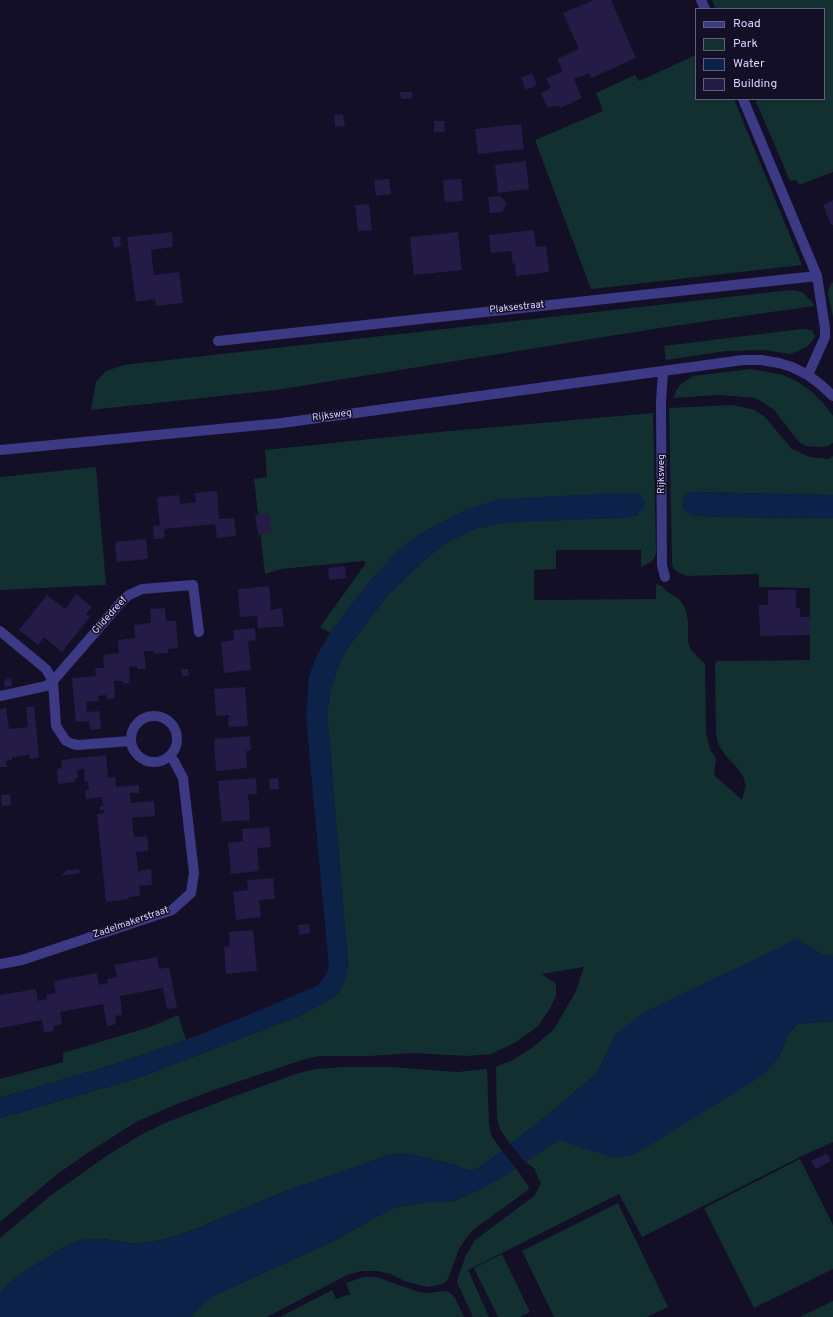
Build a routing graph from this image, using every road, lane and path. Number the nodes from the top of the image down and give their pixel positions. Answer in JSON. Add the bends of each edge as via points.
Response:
{"nodes":[{"id":1,"x":743,"y":100,"type":"edge"},
{"id":2,"x":817,"y":276,"type":"junction"},
{"id":3,"x":829,"y":330,"type":"edge"},
{"id":4,"x":218,"y":341,"type":"dead end"},
{"id":5,"x":663,"y":372,"type":"junction"},
{"id":6,"x":808,"y":375,"type":"junction"},
{"id":7,"x":833,"y":396,"type":"edge"},
{"id":8,"x":0,"y":450,"type":"edge"},
{"id":9,"x":665,"y":577,"type":"dead end"},
{"id":10,"x":0,"y":631,"type":"edge"},
{"id":11,"x":199,"y":632,"type":"dead end"},
{"id":12,"x":53,"y":681,"type":"junction"},
{"id":13,"x":0,"y":696,"type":"edge"},
{"id":14,"x":130,"y":741,"type":"junction"},
{"id":15,"x":170,"y":756,"type":"junction"},
{"id":16,"x":0,"y":964,"type":"edge"}],
"edges":[{"from":1,"to":2,"type":"street"},
{"from":2,"to":3,"type":"street"},
{"from":2,"to":4,"type":"street","name":"Plaksestraat"},
{"from":3,"to":6,"type":"street"},
{"from":5,"to":6,"type":"street","name":"Rijksweg","via":[[743,360],[761,360],[778,363]]},
{"from":5,"to":8,"type":"street","name":"Rijksweg","via":[[282,423]]},
{"from":5,"to":9,"type":"street","name":"Rijksweg","via":[[662,565]]},
{"from":6,"to":7,"type":"street","name":"Rijksweg"},
{"from":10,"to":12,"type":"street","via":[[46,669]]},
{"from":11,"to":12,"type":"street","name":"Gildedreef","via":[[194,585],[142,590],[123,600]]},
{"from":12,"to":13,"type":"street","name":"Gildedreef","via":[[46,686]]},
{"from":12,"to":14,"type":"street","via":[[56,726],[66,741],[78,745]]},
{"from":14,"to":15,"type":"street","via":[[135,754],[144,760],[156,762]]},
{"from":14,"to":15,"type":"street","via":[[132,731],[140,721],[151,716],[164,718],[173,727],[177,738],[175,750]]},
{"from":15,"to":16,"type":"street","name":"Zadelmakerstraat","via":[[183,778],[194,874],[191,893],[172,910],[22,960]]}]}
